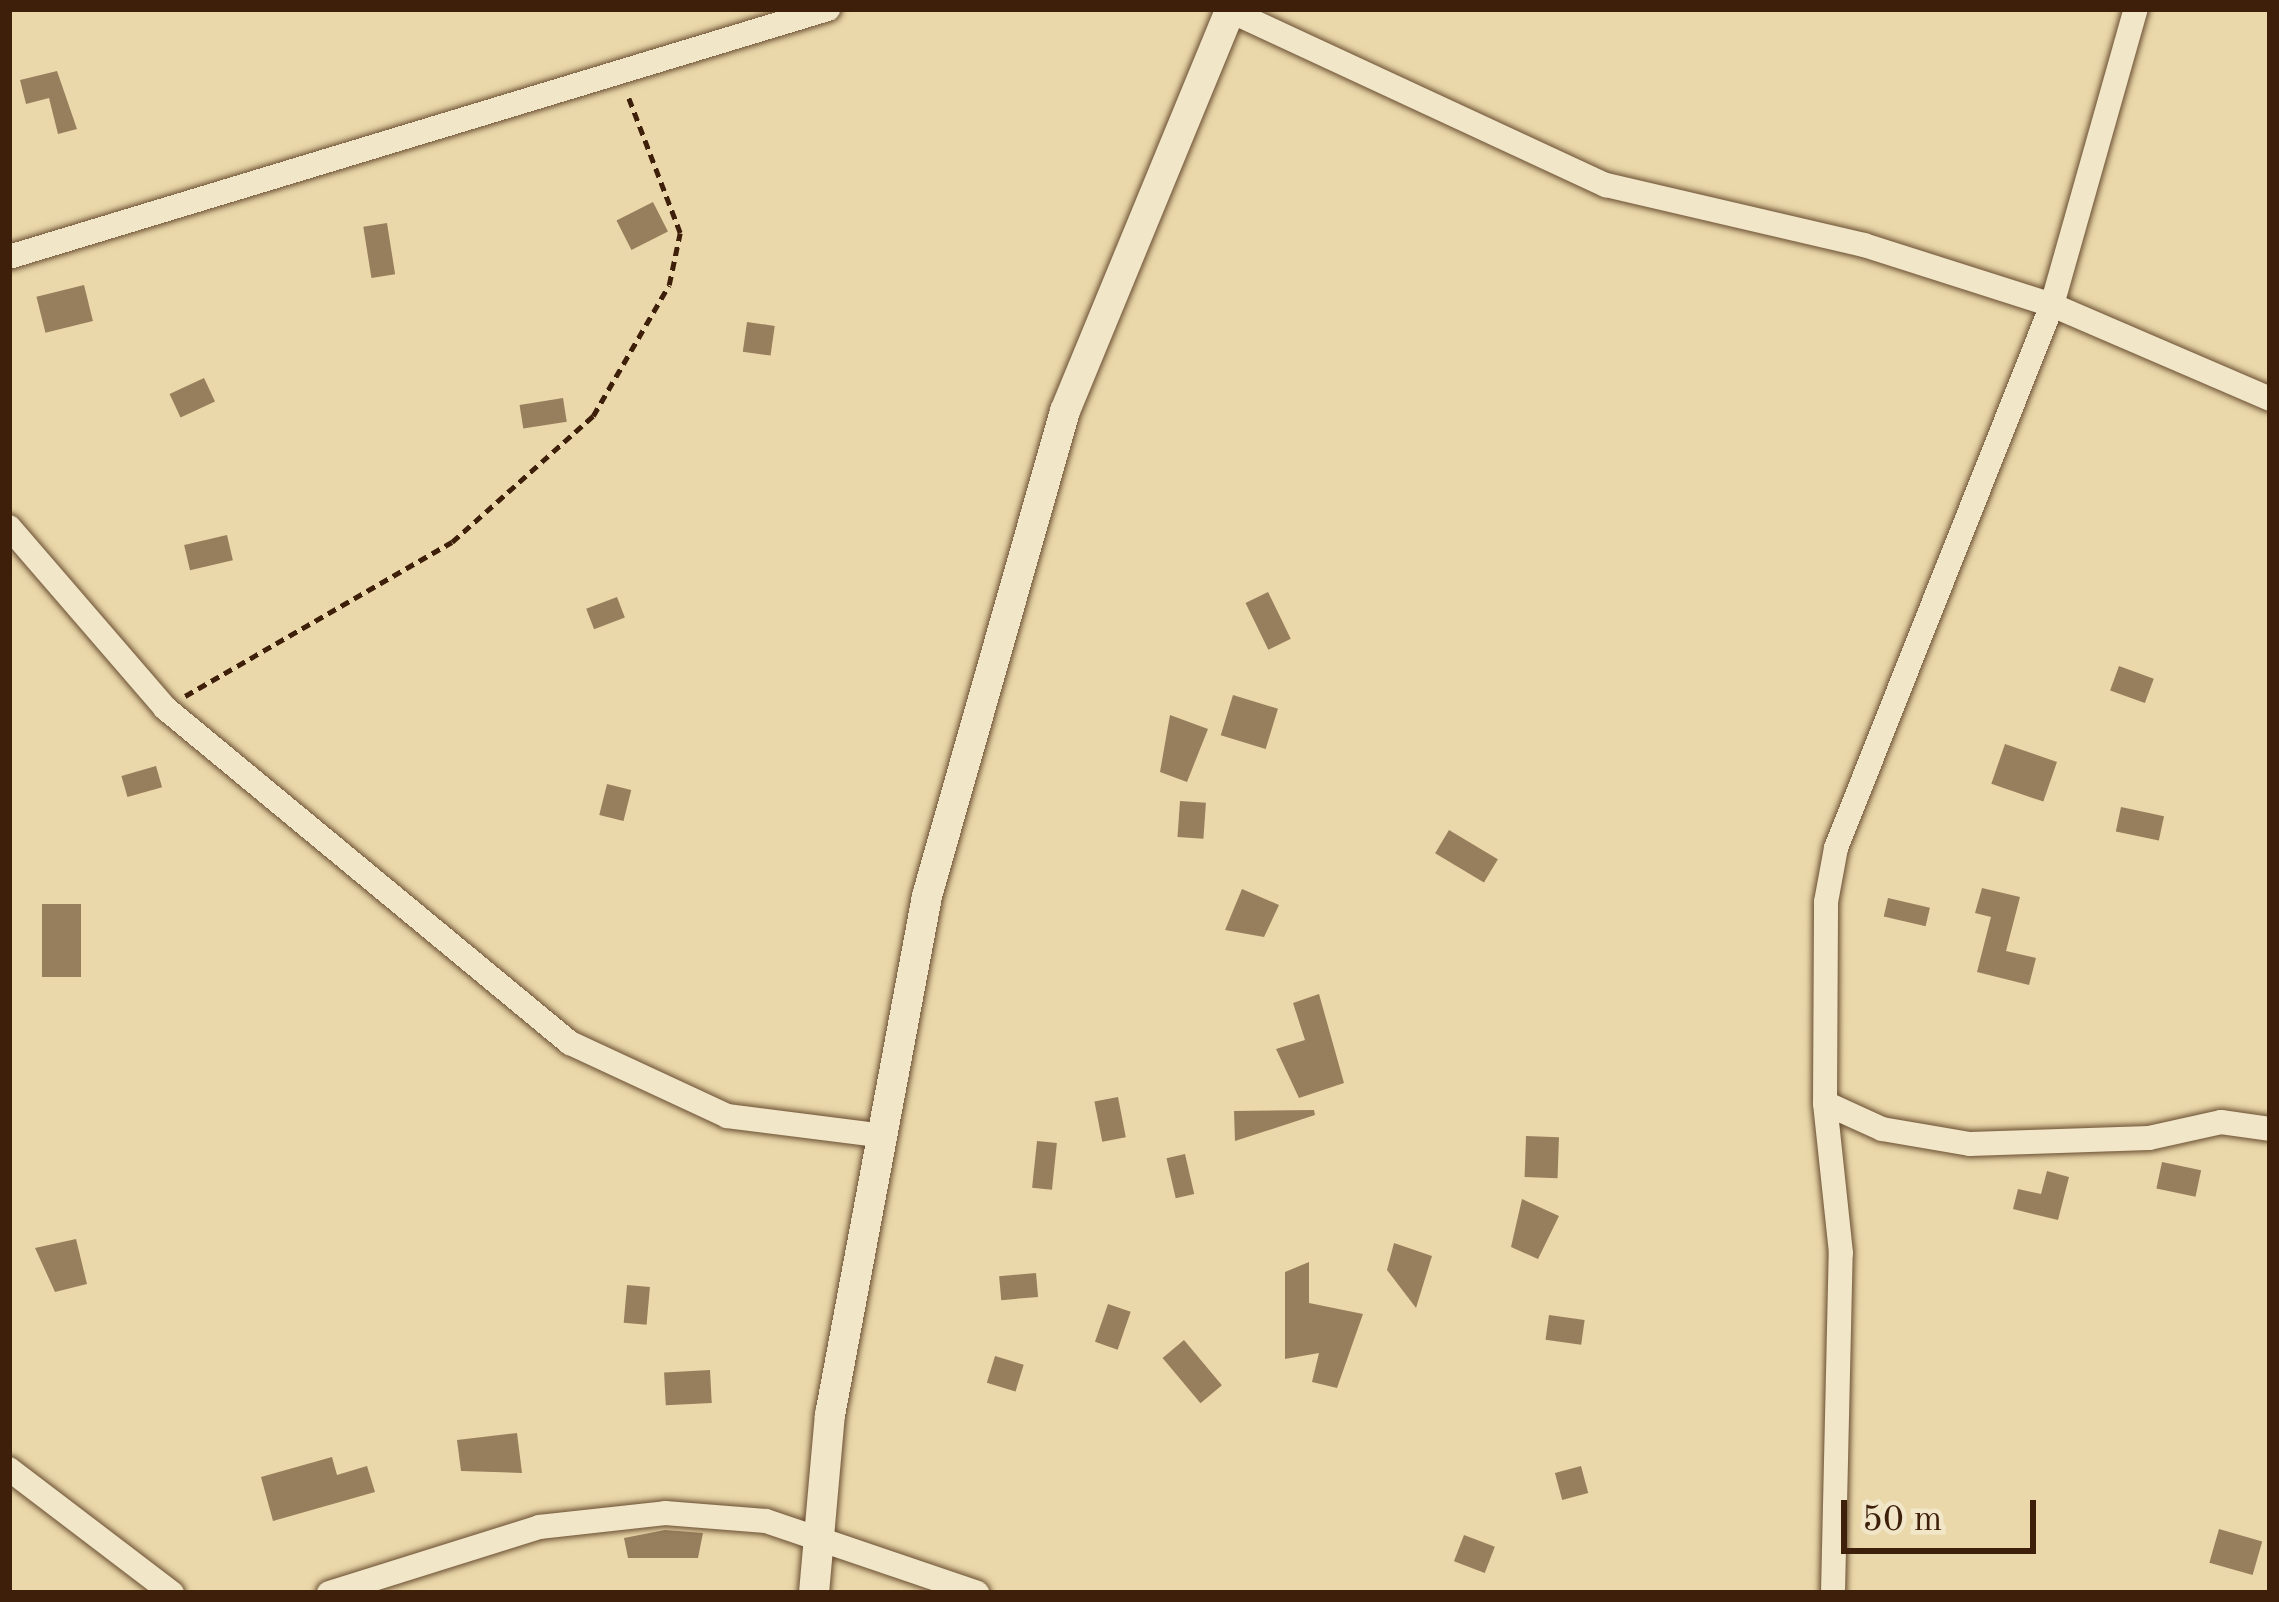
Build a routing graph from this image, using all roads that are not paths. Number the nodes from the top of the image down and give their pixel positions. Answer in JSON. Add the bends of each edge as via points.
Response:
{"nodes":[{"id":1,"x":828,"y":9,"type":"edge"},
{"id":2,"x":1230,"y":9,"type":"edge"},
{"id":3,"x":2135,"y":9,"type":"edge"},
{"id":4,"x":9,"y":257,"type":"edge"},
{"id":5,"x":2052,"y":305,"type":"junction"},
{"id":6,"x":2270,"y":400,"type":"edge"},
{"id":7,"x":9,"y":527,"type":"edge"},
{"id":8,"x":1825,"y":1103,"type":"junction"},
{"id":9,"x":2270,"y":1129,"type":"edge"},
{"id":10,"x":878,"y":1135,"type":"junction"},
{"id":11,"x":9,"y":1468,"type":"edge"},
{"id":12,"x":819,"y":1539,"type":"junction"},
{"id":13,"x":172,"y":1593,"type":"edge"},
{"id":14,"x":329,"y":1593,"type":"edge"},
{"id":15,"x":814,"y":1593,"type":"edge"},
{"id":16,"x":977,"y":1593,"type":"edge"},
{"id":17,"x":1833,"y":1593,"type":"edge"}],
"edges":[{"from":1,"to":4,"type":"street"},
{"from":2,"to":5,"type":"street","via":[[1606,185],[1864,245]]},
{"from":2,"to":10,"type":"street","via":[[1065,411],[927,896]]},
{"from":3,"to":5,"type":"street"},
{"from":5,"to":6,"type":"street"},
{"from":5,"to":8,"type":"street","via":[[1836,848]]},
{"from":7,"to":10,"type":"street","via":[[164,708],[603,1064],[728,1116]]},
{"from":8,"to":9,"type":"street","via":[[1882,1129],[1970,1144],[2149,1138],[2221,1121]]},
{"from":8,"to":17,"type":"street","via":[[1841,1253]]},
{"from":10,"to":12,"type":"street"},
{"from":11,"to":13,"type":"street"},
{"from":12,"to":14,"type":"street","via":[[706,1514],[583,1519]]},
{"from":12,"to":15,"type":"street"},
{"from":12,"to":16,"type":"street"}]}
